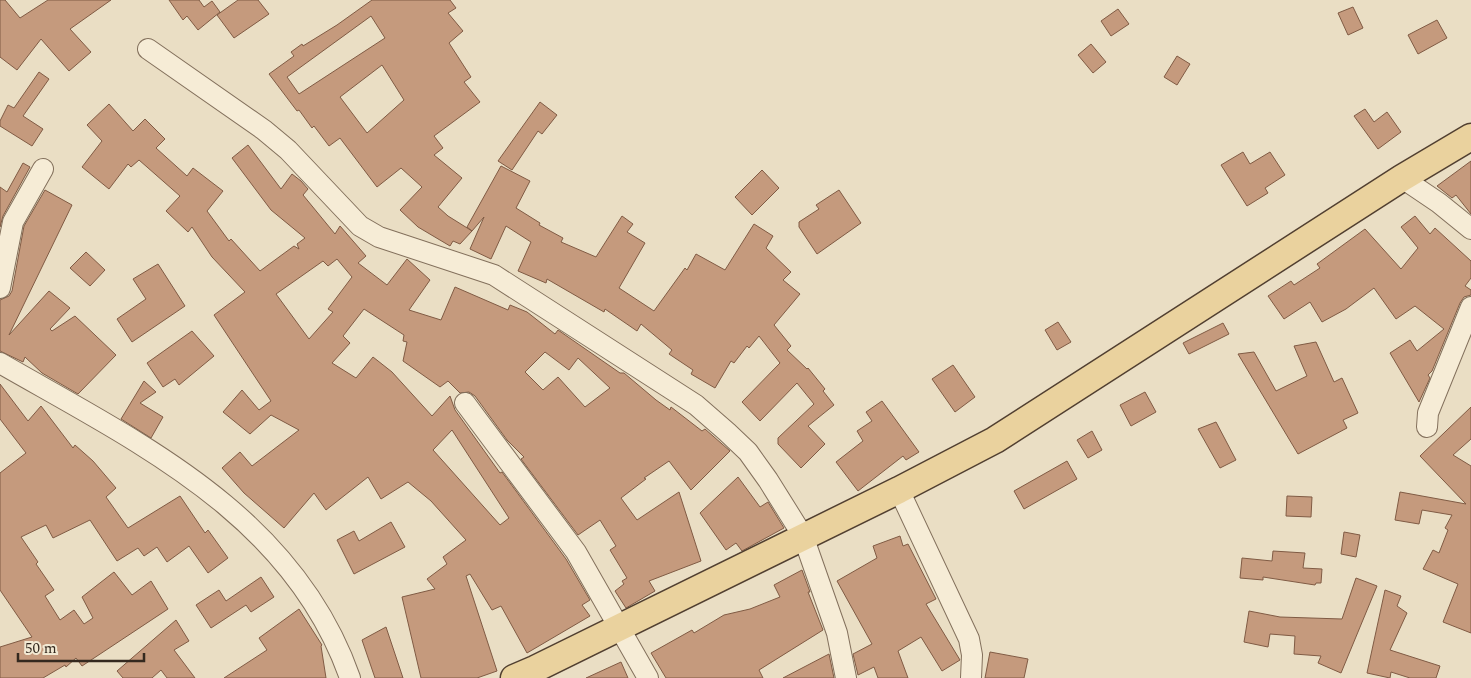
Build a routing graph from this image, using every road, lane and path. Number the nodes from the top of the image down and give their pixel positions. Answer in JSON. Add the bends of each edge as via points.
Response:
{"nodes":[{"id":1,"x":148,"y":49,"type":"dead end"},
{"id":2,"x":1471,"y":138,"type":"edge"},
{"id":3,"x":43,"y":169,"type":"dead end"},
{"id":4,"x":1402,"y":178,"type":"junction"},
{"id":5,"x":1471,"y":229,"type":"edge"},
{"id":6,"x":0,"y":288,"type":"edge"},
{"id":7,"x":1471,"y":306,"type":"edge"},
{"id":8,"x":0,"y":363,"type":"edge"},
{"id":9,"x":465,"y":403,"type":"dead end"},
{"id":10,"x":1426,"y":427,"type":"dead end"},
{"id":11,"x":898,"y":490,"type":"junction"},
{"id":12,"x":803,"y":536,"type":"junction"},
{"id":13,"x":620,"y":628,"type":"junction"},
{"id":14,"x":350,"y":678,"type":"edge"},
{"id":15,"x":514,"y":678,"type":"edge"},
{"id":16,"x":648,"y":678,"type":"edge"},
{"id":17,"x":846,"y":678,"type":"edge"},
{"id":18,"x":971,"y":678,"type":"edge"}],
"edges":[{"from":1,"to":12,"type":"street","via":[[288,150],[360,226],[379,237],[494,274],[696,406],[748,452]]},
{"from":2,"to":4,"type":"main road"},
{"from":3,"to":6,"type":"street","via":[[13,222]]},
{"from":4,"to":5,"type":"street"},
{"from":4,"to":11,"type":"main road","via":[[1058,401],[988,444]]},
{"from":7,"to":10,"type":"street","via":[[1428,413]]},
{"from":8,"to":14,"type":"street","via":[[141,444],[226,504],[268,543],[303,587],[325,622]]},
{"from":9,"to":13,"type":"street","via":[[576,552]]},
{"from":11,"to":12,"type":"main road"},
{"from":11,"to":18,"type":"street","via":[[969,639]]},
{"from":12,"to":13,"type":"main road"},
{"from":12,"to":17,"type":"street","via":[[837,632]]},
{"from":13,"to":15,"type":"main road"},
{"from":13,"to":16,"type":"street"}]}
